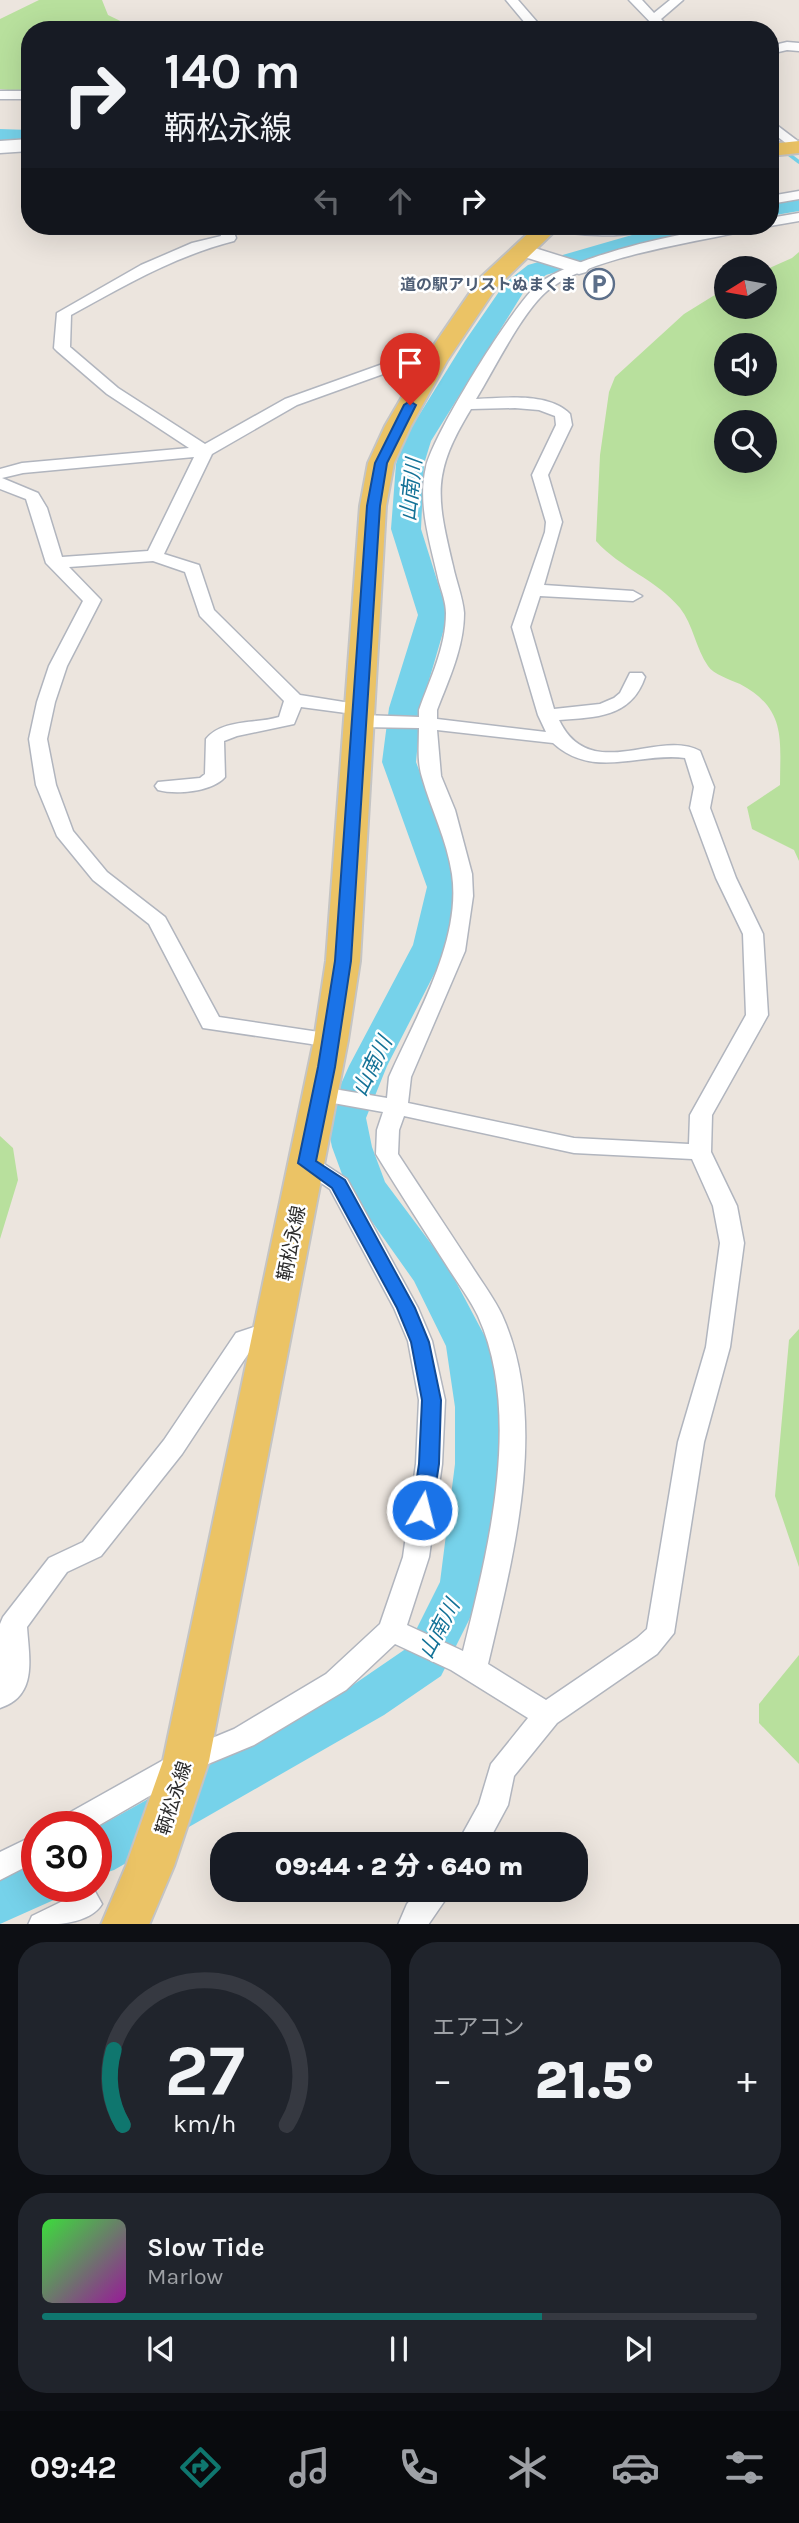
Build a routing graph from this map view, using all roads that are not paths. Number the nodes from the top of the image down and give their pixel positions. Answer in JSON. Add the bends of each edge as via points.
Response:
{"nodes":[{"id":1,"x":512,"y":0,"type":"edge"},
{"id":2,"x":635,"y":0,"type":"edge"},
{"id":3,"x":677,"y":0,"type":"edge"},
{"id":4,"x":654,"y":19,"type":"joint"},
{"id":5,"x":530,"y":21,"type":"edge"},
{"id":6,"x":799,"y":47,"type":"edge"},
{"id":7,"x":779,"y":48,"type":"edge"},
{"id":8,"x":0,"y":95,"type":"edge"},
{"id":9,"x":21,"y":95,"type":"edge"},
{"id":10,"x":21,"y":146,"type":"edge"},
{"id":11,"x":0,"y":147,"type":"edge"},
{"id":12,"x":799,"y":195,"type":"edge"},
{"id":13,"x":779,"y":198,"type":"edge"},
{"id":14,"x":799,"y":217,"type":"edge"},
{"id":15,"x":779,"y":220,"type":"edge"},
{"id":16,"x":228,"y":235,"type":"edge"},
{"id":17,"x":563,"y":235,"type":"edge"},
{"id":18,"x":704,"y":235,"type":"edge"},
{"id":19,"x":541,"y":237,"type":"edge"},
{"id":20,"x":576,"y":267,"type":"junction"},
{"id":21,"x":435,"y":361,"type":"junction"},
{"id":22,"x":466,"y":404,"type":"junction"},
{"id":23,"x":205,"y":451,"type":"junction"},
{"id":24,"x":0,"y":474,"type":"edge"},
{"id":25,"x":0,"y":483,"type":"edge"},
{"id":26,"x":154,"y":556,"type":"junction"},
{"id":27,"x":55,"y":563,"type":"junction"},
{"id":28,"x":534,"y":590,"type":"junction"},
{"id":29,"x":633,"y":596,"type":"dead end"},
{"id":30,"x":636,"y":677,"type":"dead end"},
{"id":31,"x":294,"y":700,"type":"junction"},
{"id":32,"x":547,"y":715,"type":"junction"},
{"id":33,"x":369,"y":718,"type":"junction"},
{"id":34,"x":423,"y":724,"type":"junction"},
{"id":35,"x":558,"y":738,"type":"junction"},
{"id":36,"x":165,"y":786,"type":"dead end"},
{"id":37,"x":331,"y":1040,"type":"junction"},
{"id":38,"x":329,"y":1095,"type":"junction"},
{"id":39,"x":391,"y":1104,"type":"junction"},
{"id":40,"x":699,"y":1152,"type":"junction"},
{"id":41,"x":307,"y":1163,"type":"junction"},
{"id":42,"x":272,"y":1330,"type":"junction"},
{"id":43,"x":399,"y":1633,"type":"junction"},
{"id":44,"x":467,"y":1667,"type":"junction"},
{"id":45,"x":0,"y":1697,"type":"edge"},
{"id":46,"x":547,"y":1715,"type":"junction"},
{"id":47,"x":183,"y":1768,"type":"junction"},
{"id":48,"x":101,"y":1811,"type":"edge"},
{"id":49,"x":478,"y":1832,"type":"edge"},
{"id":50,"x":21,"y":1855,"type":"edge"},
{"id":51,"x":0,"y":1867,"type":"edge"},
{"id":52,"x":86,"y":1902,"type":"edge"},
{"id":53,"x":427,"y":1902,"type":"edge"},
{"id":54,"x":43,"y":1924,"type":"edge"},
{"id":55,"x":125,"y":1924,"type":"edge"},
{"id":56,"x":413,"y":1924,"type":"edge"}],
"edges":[{"from":1,"to":5,"type":"street"},
{"from":2,"to":4,"type":"street"},
{"from":3,"to":4,"type":"street"},
{"from":6,"to":7,"type":"street"},
{"from":8,"to":9,"type":"street"},
{"from":10,"to":11,"type":"street"},
{"from":12,"to":13,"type":"street"},
{"from":14,"to":15,"type":"street"},
{"from":16,"to":23,"type":"street","via":[[146,268],[64,313],[62,348],[133,408]]},
{"from":17,"to":19,"type":"street"},
{"from":18,"to":20,"type":"street"},
{"from":19,"to":20,"type":"street"},
{"from":19,"to":21,"type":"main road","name":"鞆松永線","via":[[488,283]]},
{"from":20,"to":22,"type":"street","via":[[542,288],[512,326]]},
{"from":21,"to":23,"type":"street","via":[[410,359],[291,401]]},
{"from":21,"to":33,"type":"main road","name":"鞆松永線","via":[[381,463],[373,506]]},
{"from":22,"to":28,"type":"street","via":[[534,405],[562,415],[564,425],[540,475],[554,522]]},
{"from":22,"to":34,"type":"street","via":[[434,467],[431,510],[454,611],[452,645]]},
{"from":23,"to":24,"type":"street","via":[[22,468]]},
{"from":23,"to":26,"type":"street"},
{"from":25,"to":27,"type":"street","via":[[32,496]]},
{"from":26,"to":27,"type":"street"},
{"from":26,"to":31,"type":"street","via":[[193,569],[206,612]]},
{"from":27,"to":37,"type":"street","via":[[92,600],[58,666],[38,739],[46,785],[64,832],[100,876],[158,920],[211,1023]]},
{"from":28,"to":29,"type":"street"},
{"from":28,"to":32,"type":"street","via":[[521,627]]},
{"from":30,"to":32,"type":"street","via":[[620,704]]},
{"from":31,"to":33,"type":"street"},
{"from":31,"to":36,"type":"street","via":[[287,720],[215,739],[215,777],[204,783]]},
{"from":32,"to":35,"type":"street"},
{"from":33,"to":34,"type":"street"},
{"from":33,"to":37,"type":"main road","name":"鞆松永線"},
{"from":34,"to":35,"type":"street"},
{"from":34,"to":39,"type":"street","via":[[431,776],[462,874],[461,924],[455,951]]},
{"from":35,"to":40,"type":"street","via":[[563,745],[596,757],[686,751],[693,755],[704,787],[701,808],[726,878],[753,934],[757,1014],[701,1115]]},
{"from":37,"to":38,"type":"main road","name":"鞆松永線"},
{"from":38,"to":39,"type":"street"},
{"from":38,"to":41,"type":"main road","name":"鞆松永線"},
{"from":39,"to":40,"type":"street","via":[[588,1149]]},
{"from":39,"to":44,"type":"street","via":[[387,1154],[490,1315],[511,1392],[511,1493],[500,1559]]},
{"from":40,"to":46,"type":"street","via":[[724,1206],[732,1243],[718,1347],[691,1442],[660,1633]]},
{"from":41,"to":42,"type":"main road","name":"鞆松永線"},
{"from":41,"to":43,"type":"street","via":[[339,1184],[406,1308],[420,1342],[432,1400],[429,1464],[416,1557]]},
{"from":42,"to":45,"type":"street","via":[[245,1339],[173,1447],[92,1549],[58,1565],[13,1625],[16,1677]]},
{"from":42,"to":47,"type":"main road","name":"鞆松永線"},
{"from":43,"to":44,"type":"street"},
{"from":43,"to":47,"type":"street","via":[[336,1682]]},
{"from":44,"to":46,"type":"street"},
{"from":46,"to":49,"type":"street","via":[[502,1772],[493,1805]]},
{"from":47,"to":48,"type":"street"},
{"from":47,"to":55,"type":"main road","name":"鞆松永線"},
{"from":50,"to":51,"type":"street"},
{"from":52,"to":54,"type":"street"},
{"from":53,"to":56,"type":"street"}]}
